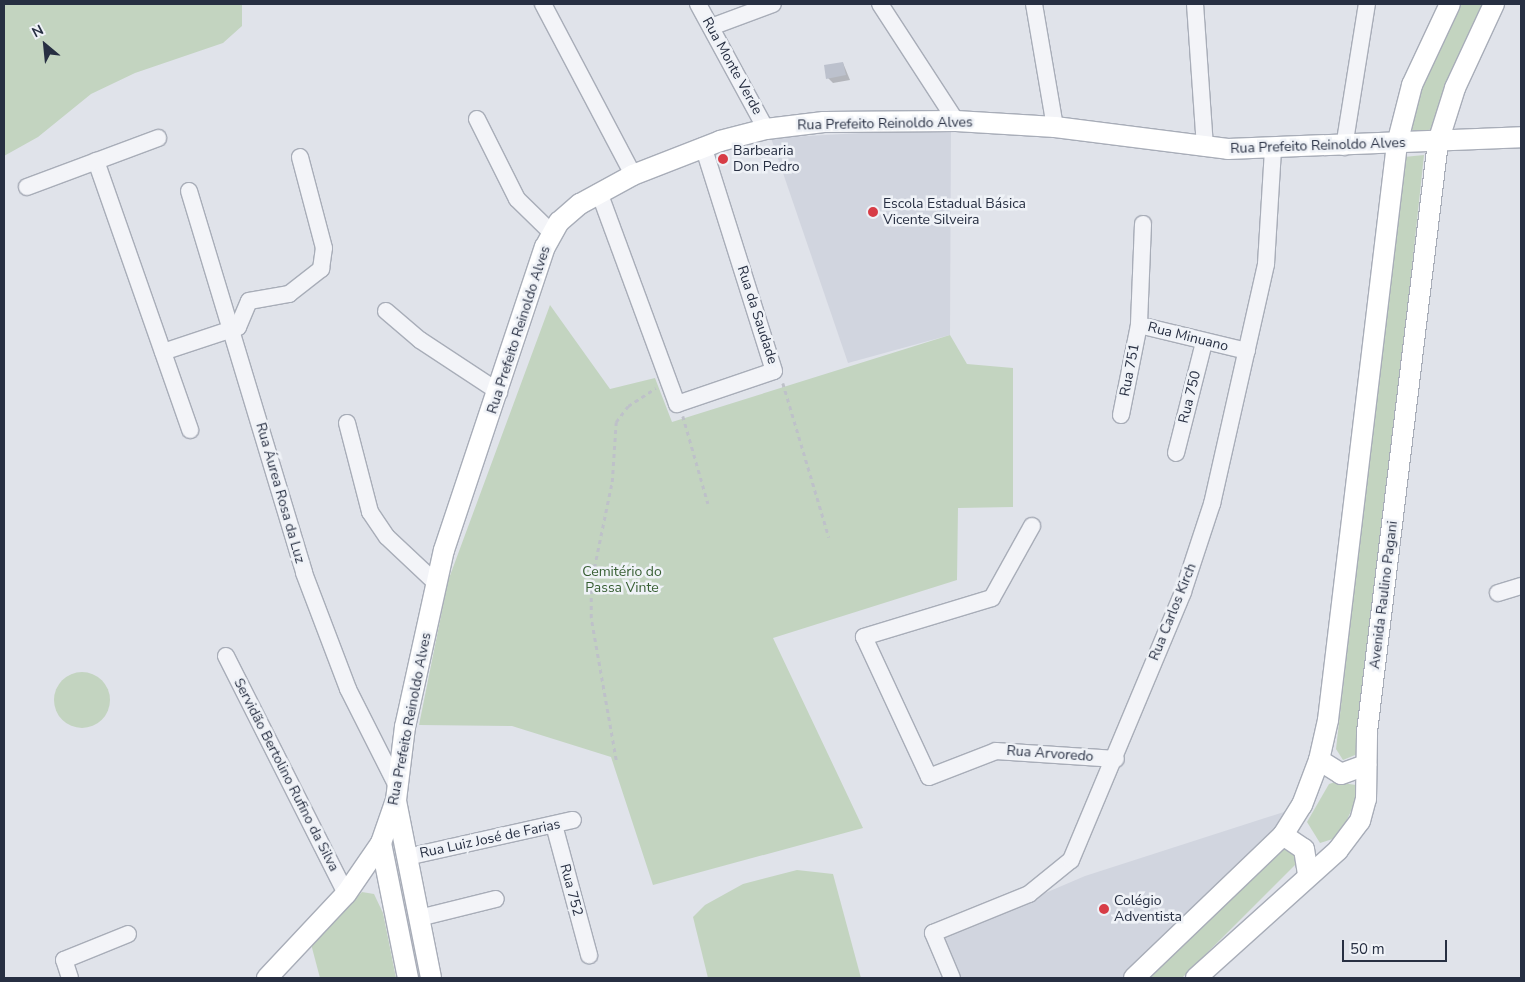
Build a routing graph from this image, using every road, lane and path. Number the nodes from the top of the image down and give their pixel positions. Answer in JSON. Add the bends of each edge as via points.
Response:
{"nodes":[{"id":1,"x":542,"y":4,"type":"edge"},
{"id":2,"x":698,"y":4,"type":"edge"},
{"id":3,"x":773,"y":4,"type":"edge"},
{"id":4,"x":880,"y":4,"type":"edge"},
{"id":5,"x":1034,"y":4,"type":"edge"},
{"id":6,"x":1195,"y":4,"type":"edge"},
{"id":7,"x":1367,"y":4,"type":"edge"},
{"id":8,"x":1450,"y":4,"type":"edge"},
{"id":9,"x":1494,"y":4,"type":"edge"},
{"id":10,"x":711,"y":27,"type":"junction"},
{"id":11,"x":477,"y":120,"type":"dead end"},
{"id":12,"x":956,"y":121,"type":"junction"},
{"id":13,"x":1055,"y":127,"type":"junction"},
{"id":14,"x":766,"y":129,"type":"junction"},
{"id":15,"x":1521,"y":137,"type":"edge"},
{"id":16,"x":158,"y":138,"type":"dead end"},
{"id":17,"x":1438,"y":142,"type":"junction"},
{"id":18,"x":1397,"y":144,"type":"junction"},
{"id":19,"x":703,"y":146,"type":"junction"},
{"id":20,"x":1344,"y":147,"type":"junction"},
{"id":21,"x":1205,"y":148,"type":"junction"},
{"id":22,"x":1273,"y":150,"type":"junction"},
{"id":23,"x":300,"y":157,"type":"dead end"},
{"id":24,"x":96,"y":161,"type":"junction"},
{"id":25,"x":633,"y":175,"type":"junction"},
{"id":26,"x":28,"y":187,"type":"dead end"},
{"id":27,"x":189,"y":191,"type":"dead end"},
{"id":28,"x":599,"y":192,"type":"junction"},
{"id":29,"x":1143,"y":224,"type":"dead end"},
{"id":30,"x":552,"y":233,"type":"junction"},
{"id":31,"x":386,"y":311,"type":"dead end"},
{"id":32,"x":1139,"y":325,"type":"junction"},
{"id":33,"x":232,"y":330,"type":"junction"},
{"id":34,"x":1204,"y":342,"type":"junction"},
{"id":35,"x":1247,"y":351,"type":"junction"},
{"id":36,"x":163,"y":352,"type":"junction"},
{"id":37,"x":774,"y":371,"type":"junction"},
{"id":38,"x":669,"y":386,"type":"junction"},
{"id":39,"x":499,"y":392,"type":"junction"},
{"id":40,"x":678,"y":404,"type":"junction"},
{"id":41,"x":1121,"y":415,"type":"dead end"},
{"id":42,"x":346,"y":423,"type":"dead end"},
{"id":43,"x":190,"y":430,"type":"dead end"},
{"id":44,"x":1176,"y":453,"type":"dead end"},
{"id":45,"x":708,"y":504,"type":"dead end"},
{"id":46,"x":1032,"y":526,"type":"dead end"},
{"id":47,"x":829,"y":537,"type":"dead end"},
{"id":48,"x":436,"y":583,"type":"junction"},
{"id":49,"x":1521,"y":586,"type":"edge"},
{"id":50,"x":1498,"y":593,"type":"dead end"},
{"id":51,"x":226,"y":656,"type":"dead end"},
{"id":52,"x":1116,"y":759,"type":"junction"},
{"id":53,"x":616,"y":760,"type":"dead end"},
{"id":54,"x":1319,"y":760,"type":"junction"},
{"id":55,"x":1366,"y":765,"type":"junction"},
{"id":56,"x":397,"y":793,"type":"junction"},
{"id":57,"x":573,"y":820,"type":"dead end"},
{"id":58,"x":554,"y":825,"type":"junction"},
{"id":59,"x":1283,"y":835,"type":"junction"},
{"id":60,"x":381,"y":844,"type":"junction"},
{"id":61,"x":409,"y":864,"type":"junction"},
{"id":62,"x":1308,"y":875,"type":"junction"},
{"id":63,"x":346,"y":894,"type":"junction"},
{"id":64,"x":496,"y":899,"type":"dead end"},
{"id":65,"x":419,"y":918,"type":"junction"},
{"id":66,"x":128,"y":934,"type":"dead end"},
{"id":67,"x":589,"y":955,"type":"dead end"},
{"id":68,"x":70,"y":978,"type":"edge"},
{"id":69,"x":268,"y":978,"type":"edge"},
{"id":70,"x":408,"y":978,"type":"edge"},
{"id":71,"x":431,"y":978,"type":"edge"},
{"id":72,"x":952,"y":978,"type":"edge"},
{"id":73,"x":1134,"y":978,"type":"edge"},
{"id":74,"x":1196,"y":978,"type":"edge"}],
"edges":[{"from":1,"to":25,"type":"street"},
{"from":2,"to":10,"type":"street","name":"Rua Monte Verde"},
{"from":3,"to":10,"type":"street"},
{"from":4,"to":12,"type":"street"},
{"from":5,"to":13,"type":"street"},
{"from":6,"to":21,"type":"street"},
{"from":7,"to":20,"type":"street"},
{"from":8,"to":18,"type":"main road","via":[[1412,85]]},
{"from":9,"to":17,"type":"main road","name":"Avenida Raulino Pagani","via":[[1456,88]]},
{"from":10,"to":14,"type":"street","name":"Rua Monte Verde"},
{"from":11,"to":30,"type":"street","via":[[517,199]]},
{"from":12,"to":13,"type":"main road","name":"Rua Prefeito Reinoldo Alves"},
{"from":12,"to":14,"type":"main road","name":"Rua Prefeito Reinoldo Alves","via":[[824,122]]},
{"from":13,"to":21,"type":"main road","name":"Rua Prefeito Reinoldo Alves"},
{"from":14,"to":19,"type":"main road","name":"Rua Prefeito Reinoldo Alves"},
{"from":15,"to":17,"type":"main road","name":"Rua Prefeito Reinoldo Alves"},
{"from":16,"to":24,"type":"street"},
{"from":17,"to":18,"type":"main road","name":"Rua Prefeito Reinoldo Alves"},
{"from":17,"to":55,"type":"main road","name":"Avenida Raulino Pagani"},
{"from":18,"to":20,"type":"main road","name":"Rua Prefeito Reinoldo Alves"},
{"from":18,"to":54,"type":"main road","via":[[1330,710]]},
{"from":19,"to":25,"type":"main road","name":"Rua Prefeito Reinoldo Alves"},
{"from":19,"to":37,"type":"street","name":"Rua da Saudade"},
{"from":20,"to":22,"type":"main road","name":"Rua Prefeito Reinoldo Alves"},
{"from":21,"to":22,"type":"main road","name":"Rua Prefeito Reinoldo Alves"},
{"from":22,"to":35,"type":"street","name":"Rua Carlos Kirch","via":[[1270,237]]},
{"from":23,"to":33,"type":"street","via":[[324,248],[321,269],[289,294],[249,301],[241,323]]},
{"from":24,"to":26,"type":"street"},
{"from":24,"to":36,"type":"street"},
{"from":25,"to":28,"type":"main road","name":"Rua Prefeito Reinoldo Alves"},
{"from":27,"to":33,"type":"street","name":"Rua Áurea Rosa da Luz"},
{"from":28,"to":30,"type":"main road","name":"Rua Prefeito Reinoldo Alves","via":[[569,213]]},
{"from":28,"to":38,"type":"street"},
{"from":29,"to":32,"type":"street","name":"Rua Minuano"},
{"from":30,"to":39,"type":"main road","name":"Rua Prefeito Reinoldo Alves"},
{"from":31,"to":39,"type":"street","via":[[420,340]]},
{"from":32,"to":34,"type":"street","name":"Rua Minuano"},
{"from":32,"to":41,"type":"street","name":"Rua 751"},
{"from":33,"to":36,"type":"street"},
{"from":33,"to":56,"type":"street","name":"Rua Áurea Rosa da Luz","via":[[304,573],[348,689]]},
{"from":34,"to":35,"type":"street","name":"Rua Minuano"},
{"from":34,"to":44,"type":"street","name":"Rua 750"},
{"from":35,"to":52,"type":"street","name":"Rua Carlos Kirch","via":[[1200,543]]},
{"from":36,"to":43,"type":"street"},
{"from":37,"to":40,"type":"street","name":"Rua da Saudade"},
{"from":37,"to":47,"type":"path","via":[[784,384]]},
{"from":38,"to":40,"type":"street"},
{"from":38,"to":53,"type":"path","via":[[642,394],[616,422],[612,482],[591,584],[591,618]]},
{"from":39,"to":48,"type":"main road","name":"Rua Prefeito Reinoldo Alves"},
{"from":40,"to":45,"type":"path"},
{"from":42,"to":48,"type":"street","via":[[370,512],[386,537]]},
{"from":46,"to":52,"type":"street","name":"Rua Arvoredo","via":[[992,598],[864,637],[929,777],[996,751]]},
{"from":48,"to":56,"type":"main road","name":"Rua Prefeito Reinoldo Alves"},
{"from":49,"to":50,"type":"street"},
{"from":51,"to":63,"type":"street","name":"Servidão Bertolino Rufino da Silva"},
{"from":52,"to":72,"type":"street","name":"Rua Carlos Kirch","via":[[1086,832],[1060,873],[1029,894],[933,933]]},
{"from":54,"to":55,"type":"main road","via":[[1341,774]]},
{"from":54,"to":59,"type":"main road","via":[[1302,805]]},
{"from":55,"to":62,"type":"main road","name":"Avenida Raulino Pagani","via":[[1360,820],[1338,850]]},
{"from":56,"to":60,"type":"main road","name":"Rua Prefeito Reinoldo Alves"},
{"from":56,"to":61,"type":"main road"},
{"from":57,"to":58,"type":"street","name":"Rua Luiz José de Farias"},
{"from":58,"to":61,"type":"street","name":"Rua Luiz José de Farias"},
{"from":58,"to":67,"type":"street","name":"Rua 752"},
{"from":59,"to":62,"type":"main road","via":[[1304,849]]},
{"from":59,"to":73,"type":"main road"},
{"from":60,"to":61,"type":"main road"},
{"from":60,"to":63,"type":"main road"},
{"from":60,"to":70,"type":"main road"},
{"from":61,"to":65,"type":"main road"},
{"from":62,"to":74,"type":"main road","name":"Avenida Raulino Pagani"},
{"from":63,"to":69,"type":"main road"},
{"from":64,"to":65,"type":"street"},
{"from":65,"to":71,"type":"main road"},
{"from":66,"to":68,"type":"street","via":[[64,960]]}]}
